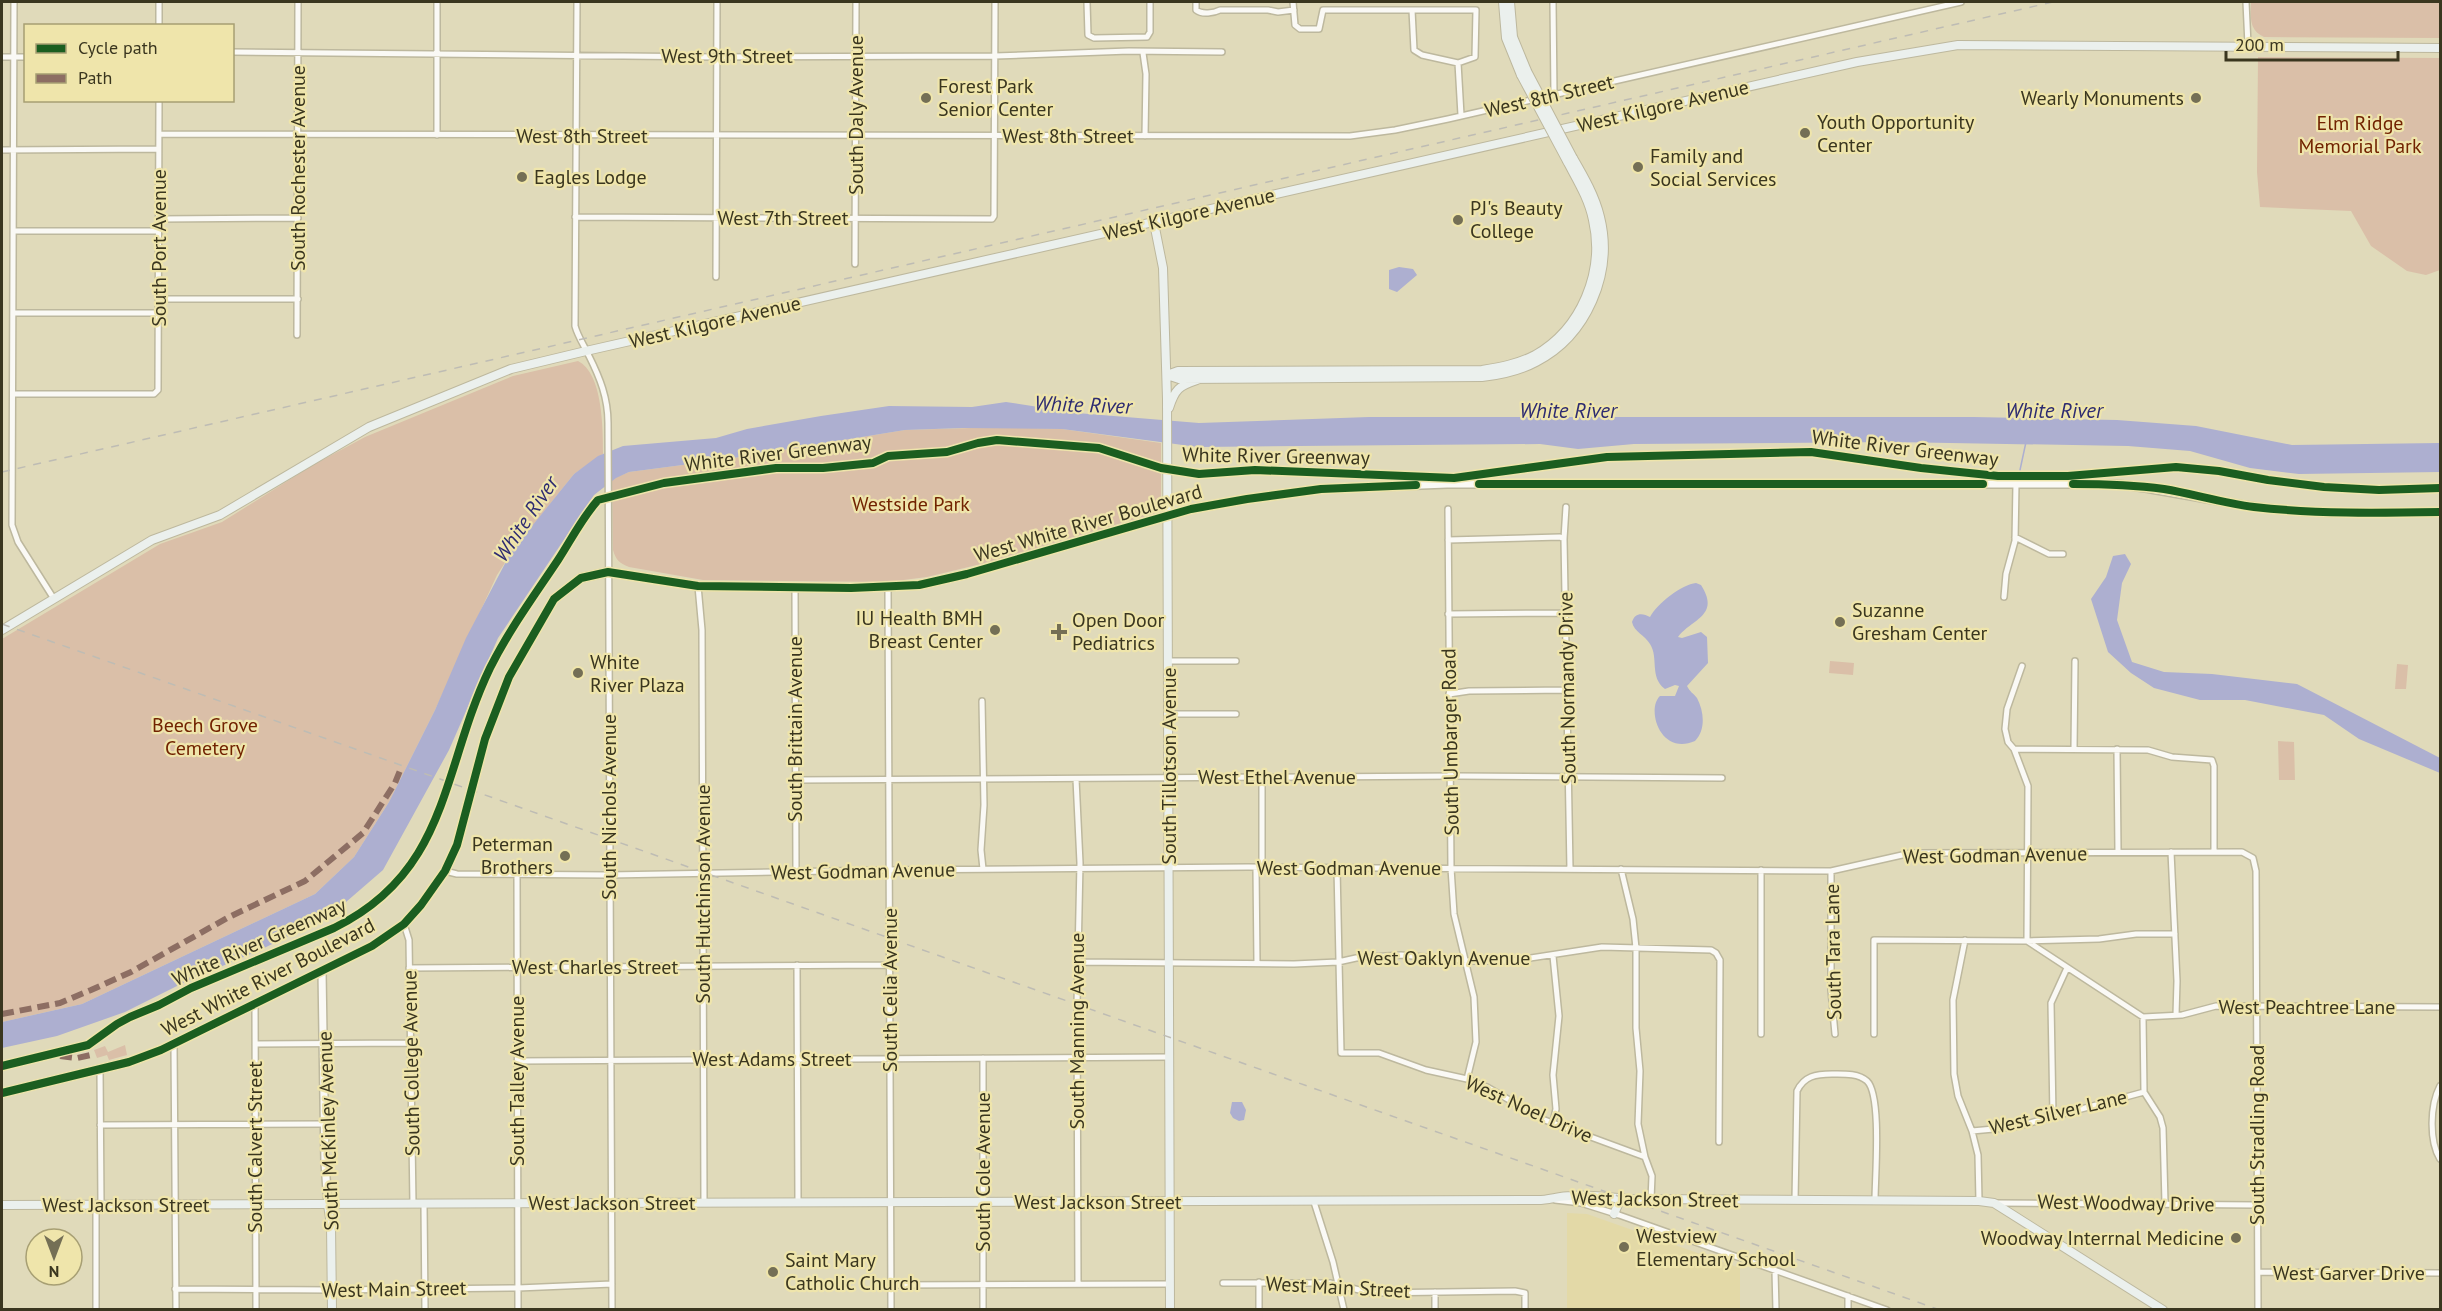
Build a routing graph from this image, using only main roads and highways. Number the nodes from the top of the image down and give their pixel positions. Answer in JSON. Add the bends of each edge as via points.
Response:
{"nodes":[{"id":1,"x":1503,"y":2,"type":"edge"},
{"id":2,"x":1510,"y":2,"type":"edge"},
{"id":3,"x":2440,"y":48,"type":"edge"},
{"id":4,"x":1524,"y":73,"type":"junction"},
{"id":5,"x":1570,"y":160,"type":"junction"},
{"id":6,"x":1154,"y":223,"type":"junction"},
{"id":7,"x":1167,"y":375,"type":"junction"},
{"id":8,"x":1205,"y":378,"type":"junction"},
{"id":9,"x":1170,"y":399,"type":"junction"},
{"id":10,"x":2,"y":630,"type":"edge"},
{"id":11,"x":1621,"y":1198,"type":"junction"},
{"id":12,"x":1171,"y":1203,"type":"junction"},
{"id":13,"x":2,"y":1205,"type":"edge"},
{"id":14,"x":328,"y":1205,"type":"junction"},
{"id":15,"x":1614,"y":1214,"type":"road end"},
{"id":16,"x":332,"y":1310,"type":"edge"},
{"id":17,"x":1170,"y":1310,"type":"edge"},
{"id":18,"x":2163,"y":1310,"type":"edge"}],
"edges":[{"from":1,"to":4,"type":"main road","via":[[1506,38]]},
{"from":2,"to":4,"type":"main road","via":[[1513,37]]},
{"from":3,"to":6,"type":"main road","name":"West Kilgore Avenue","via":[[1940,46]]},
{"from":4,"to":5,"type":"main road","bridge":true},
{"from":5,"to":7,"type":"main road","via":[[1593,219],[1594,270],[1586,297],[1573,320],[1555,341],[1534,355],[1482,370],[1178,371]]},
{"from":5,"to":8,"type":"main road","via":[[1588,186],[1600,217],[1604,244],[1601,271],[1593,300],[1579,324],[1537,362],[1513,372],[1482,377]]},
{"from":6,"to":7,"type":"main road","via":[[1163,268]]},
{"from":6,"to":10,"type":"main road","name":"West Kilgore Avenue","via":[[511,369],[369,426],[220,515],[152,540]]},
{"from":7,"to":8,"type":"main road","via":[[1179,379]]},
{"from":7,"to":9,"type":"main road"},
{"from":8,"to":9,"type":"main road","via":[[1182,386]]},
{"from":9,"to":12,"type":"main road","name":"South Tillotson Avenue","via":[[1167,412]]},
{"from":11,"to":12,"type":"main road","name":"West Jackson Street"},
{"from":11,"to":15,"type":"main road"},
{"from":11,"to":18,"type":"main road","name":"West Jackson Street","via":[[1994,1203]]},
{"from":12,"to":14,"type":"main road","name":"West Jackson Street"},
{"from":12,"to":17,"type":"main road","name":"South Tillotson Avenue"},
{"from":13,"to":14,"type":"main road","name":"West Jackson Street"},
{"from":14,"to":16,"type":"main road","name":"South McKinley Avenue"}]}
